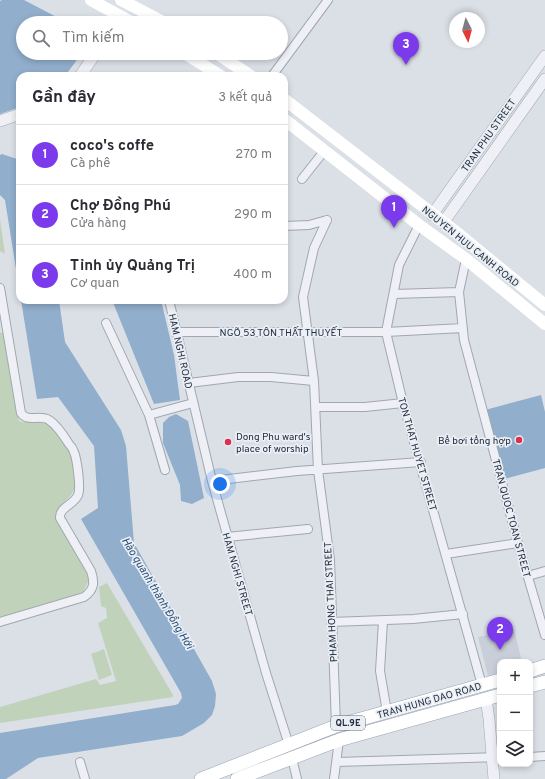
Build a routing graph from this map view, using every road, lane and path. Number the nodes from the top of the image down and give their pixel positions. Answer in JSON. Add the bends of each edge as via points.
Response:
{"nodes":[{"id":1,"x":92,"y":0,"type":"edge"},
{"id":2,"x":328,"y":0,"type":"edge"},
{"id":3,"x":128,"y":2,"type":"edge"},
{"id":4,"x":115,"y":16,"type":"edge"},
{"id":5,"x":121,"y":16,"type":"edge"},
{"id":6,"x":152,"y":16,"type":"edge"},
{"id":7,"x":288,"y":54,"type":"edge"},
{"id":8,"x":545,"y":56,"type":"edge"},
{"id":9,"x":91,"y":60,"type":"edge"},
{"id":10,"x":195,"y":60,"type":"edge"},
{"id":11,"x":227,"y":60,"type":"edge"},
{"id":12,"x":284,"y":60,"type":"edge"},
{"id":13,"x":83,"y":72,"type":"edge"},
{"id":14,"x":215,"y":72,"type":"edge"},
{"id":15,"x":245,"y":72,"type":"edge"},
{"id":16,"x":275,"y":72,"type":"edge"},
{"id":17,"x":545,"y":80,"type":"edge"},
{"id":18,"x":288,"y":102,"type":"edge"},
{"id":19,"x":16,"y":115,"type":"edge"},
{"id":20,"x":0,"y":121,"type":"edge"},
{"id":21,"x":288,"y":123,"type":"edge"},
{"id":22,"x":325,"y":150,"type":"junction"},
{"id":23,"x":302,"y":180,"type":"dead end"},
{"id":24,"x":431,"y":213,"type":"junction"},
{"id":25,"x":443,"y":223,"type":"junction"},
{"id":26,"x":419,"y":225,"type":"junction"},
{"id":27,"x":288,"y":226,"type":"edge"},
{"id":28,"x":466,"y":259,"type":"junction"},
{"id":29,"x":0,"y":288,"type":"edge"},
{"id":30,"x":459,"y":292,"type":"junction"},
{"id":31,"x":394,"y":294,"type":"junction"},
{"id":32,"x":170,"y":304,"type":"edge"},
{"id":33,"x":545,"y":305,"type":"edge"},
{"id":34,"x":106,"y":323,"type":"dead end"},
{"id":35,"x":545,"y":324,"type":"edge"},
{"id":36,"x":3,"y":326,"type":"edge"},
{"id":37,"x":463,"y":328,"type":"junction"},
{"id":38,"x":177,"y":332,"type":"junction"},
{"id":39,"x":308,"y":332,"type":"junction"},
{"id":40,"x":386,"y":332,"type":"junction"},
{"id":41,"x":314,"y":381,"type":"junction"},
{"id":42,"x":189,"y":383,"type":"junction"},
{"id":43,"x":192,"y":402,"type":"junction"},
{"id":44,"x":403,"y":403,"type":"junction"},
{"id":45,"x":316,"y":407,"type":"junction"},
{"id":46,"x":148,"y":415,"type":"junction"},
{"id":47,"x":421,"y":462,"type":"junction"},
{"id":48,"x":165,"y":470,"type":"dead end"},
{"id":49,"x":318,"y":470,"type":"junction"},
{"id":50,"x":212,"y":481,"type":"junction"},
{"id":51,"x":308,"y":529,"type":"dead end"},
{"id":52,"x":227,"y":537,"type":"junction"},
{"id":53,"x":518,"y":544,"type":"junction"},
{"id":54,"x":446,"y":554,"type":"junction"},
{"id":55,"x":545,"y":571,"type":"edge"},
{"id":56,"x":528,"y":576,"type":"junction"},
{"id":57,"x":545,"y":601,"type":"edge"},
{"id":58,"x":536,"y":604,"type":"junction"},
{"id":59,"x":463,"y":614,"type":"junction"},
{"id":60,"x":383,"y":621,"type":"junction"},
{"id":61,"x":0,"y":622,"type":"edge"},
{"id":62,"x":331,"y":622,"type":"junction"},
{"id":63,"x":545,"y":635,"type":"edge"},
{"id":64,"x":545,"y":666,"type":"edge"},
{"id":65,"x":533,"y":670,"type":"edge"},
{"id":66,"x":497,"y":681,"type":"edge"},
{"id":67,"x":545,"y":682,"type":"edge"},
{"id":68,"x":482,"y":685,"type":"junction"},
{"id":69,"x":533,"y":685,"type":"edge"},
{"id":70,"x":497,"y":696,"type":"edge"},
{"id":71,"x":486,"y":699,"type":"junction"},
{"id":72,"x":387,"y":712,"type":"junction"},
{"id":73,"x":336,"y":726,"type":"junction"},
{"id":74,"x":339,"y":740,"type":"junction"},
{"id":75,"x":290,"y":751,"type":"junction"},
{"id":76,"x":545,"y":756,"type":"edge"},
{"id":77,"x":497,"y":757,"type":"edge"},
{"id":78,"x":533,"y":757,"type":"edge"},
{"id":79,"x":80,"y":762,"type":"dead end"},
{"id":80,"x":337,"y":762,"type":"junction"},
{"id":81,"x":85,"y":779,"type":"edge"},
{"id":82,"x":201,"y":779,"type":"edge"},
{"id":83,"x":237,"y":779,"type":"edge"},
{"id":84,"x":297,"y":779,"type":"edge"},
{"id":85,"x":334,"y":779,"type":"edge"},
{"id":86,"x":494,"y":779,"type":"edge"}],
"edges":[{"from":1,"to":4,"type":"main road"},
{"from":2,"to":7,"type":"street"},
{"from":3,"to":5,"type":"main road"},
{"from":3,"to":6,"type":"main road"},
{"from":8,"to":24,"type":"street","name":"TRAN PHU STREET"},
{"from":9,"to":13,"type":"street"},
{"from":10,"to":14,"type":"main road"},
{"from":11,"to":15,"type":"main road"},
{"from":12,"to":16,"type":"street"},
{"from":17,"to":25,"type":"street","name":"TRAN PHU STREET"},
{"from":18,"to":24,"type":"main road","name":"NGUYEN HUU CANH ROAD"},
{"from":19,"to":20,"type":"street"},
{"from":21,"to":22,"type":"main road","name":"NGUYEN HUU CANH ROAD"},
{"from":22,"to":23,"type":"street"},
{"from":22,"to":26,"type":"main road","name":"NGUYEN HUU CANH ROAD"},
{"from":24,"to":25,"type":"main road","name":"NGUYEN HUU CANH ROAD"},
{"from":24,"to":26,"type":"main road"},
{"from":25,"to":33,"type":"main road","name":"NGUYEN HUU CANH ROAD"},
{"from":26,"to":28,"type":"main road","name":"NGUYEN HUU CANH ROAD"},
{"from":26,"to":31,"type":"street","name":"TON THAT HUYET STREET","via":[[399,265]]},
{"from":27,"to":39,"type":"street","name":"PHAM HONG THAI STREET","via":[[309,225],[327,220],[314,248],[302,297]]},
{"from":28,"to":30,"type":"street","name":"TRAN QUOC TOAN STREET"},
{"from":28,"to":35,"type":"main road","name":"NGUYEN HUU CANH ROAD"},
{"from":29,"to":36,"type":"street"},
{"from":30,"to":31,"type":"street"},
{"from":30,"to":37,"type":"street","name":"TRAN QUOC TOAN STREET"},
{"from":31,"to":40,"type":"street","name":"TON THAT HUYET STREET"},
{"from":32,"to":38,"type":"street","name":"HAM NGHI ROAD"},
{"from":34,"to":46,"type":"street"},
{"from":36,"to":61,"type":"street","via":[[21,413],[26,418],[48,419],[74,451],[78,495],[63,509],[60,518],[93,576],[92,589],[84,597]]},
{"from":37,"to":40,"type":"street","name":"NGÕ 53 TÔN THẤT THUYẾT"},
{"from":37,"to":53,"type":"street","name":"TRAN QUOC TOAN STREET"},
{"from":38,"to":39,"type":"street","name":"NGÕ 53 TÔN THẤT THUYẾT"},
{"from":38,"to":42,"type":"street","name":"HAM NGHI ROAD"},
{"from":39,"to":40,"type":"street","name":"NGÕ 53 TÔN THẤT THUYẾT"},
{"from":39,"to":41,"type":"street","name":"PHAM HONG THAI STREET"},
{"from":40,"to":44,"type":"street","name":"TON THAT HUYET STREET"},
{"from":41,"to":42,"type":"street","via":[[238,377]]},
{"from":41,"to":45,"type":"street","name":"PHAM HONG THAI STREET"},
{"from":42,"to":43,"type":"street","name":"HAM NGHI ROAD"},
{"from":43,"to":46,"type":"street"},
{"from":43,"to":50,"type":"street","name":"HAM NGHI STREET"},
{"from":44,"to":45,"type":"street","via":[[365,407]]},
{"from":44,"to":47,"type":"street","name":"TON THAT HUYET STREET"},
{"from":45,"to":49,"type":"street","name":"PHAM HONG THAI STREET"},
{"from":46,"to":48,"type":"street"},
{"from":47,"to":49,"type":"street"},
{"from":47,"to":54,"type":"street","name":"TON THAT HUYET STREET"},
{"from":49,"to":50,"type":"street"},
{"from":49,"to":62,"type":"street","name":"PHAM HONG THAI STREET","via":[[330,560]]},
{"from":50,"to":52,"type":"street","name":"HAM NGHI STREET"},
{"from":51,"to":52,"type":"street"},
{"from":52,"to":75,"type":"street","name":"HAM NGHI STREET"},
{"from":53,"to":54,"type":"street"},
{"from":53,"to":56,"type":"street","name":"TRAN QUOC TOAN STREET"},
{"from":54,"to":59,"type":"street","name":"TON THAT HUYET STREET"},
{"from":55,"to":56,"type":"street"},
{"from":56,"to":58,"type":"street","name":"TRAN QUOC TOAN STREET"},
{"from":57,"to":58,"type":"street"},
{"from":58,"to":63,"type":"street","name":"TRAN QUOC TOAN STREET"},
{"from":59,"to":60,"type":"street"},
{"from":59,"to":68,"type":"street","name":"TON THAT HUYET STREET"},
{"from":60,"to":62,"type":"street"},
{"from":60,"to":72,"type":"street","via":[[380,671]]},
{"from":62,"to":73,"type":"street","name":"PHAM HONG THAI STREET"},
{"from":64,"to":65,"type":"main road"},
{"from":66,"to":68,"type":"main road","name":"TRAN HUNG DAO ROAD","number":"QL.9E"},
{"from":67,"to":69,"type":"main road"},
{"from":68,"to":71,"type":"main road"},
{"from":68,"to":72,"type":"main road","name":"TRAN HUNG DAO ROAD","number":"QL.9E"},
{"from":70,"to":71,"type":"main road","name":"TRAN HUNG DAO ROAD","number":"QL.9E"},
{"from":71,"to":74,"type":"main road","name":"TRAN HUNG DAO ROAD","number":"QL.9E"},
{"from":71,"to":77,"type":"street"},
{"from":72,"to":73,"type":"main road","name":"TRAN HUNG DAO ROAD","number":"QL.9E"},
{"from":73,"to":75,"type":"main road","name":"TRAN HUNG DAO ROAD","number":"QL.9E"},
{"from":74,"to":75,"type":"main road","name":"TRAN HUNG DAO ROAD","number":"QL.9E"},
{"from":74,"to":80,"type":"street"},
{"from":75,"to":82,"type":"main road","name":"TRAN HUNG DAO ROAD","number":"QL.9E"},
{"from":75,"to":83,"type":"main road","name":"TRAN HUNG DAO ROAD","number":"QL.9E"},
{"from":75,"to":84,"type":"street","name":"HAM NGHI STREET"},
{"from":76,"to":78,"type":"street"},
{"from":77,"to":80,"type":"street"},
{"from":77,"to":86,"type":"street"},
{"from":79,"to":81,"type":"street"},
{"from":80,"to":85,"type":"street"}]}
